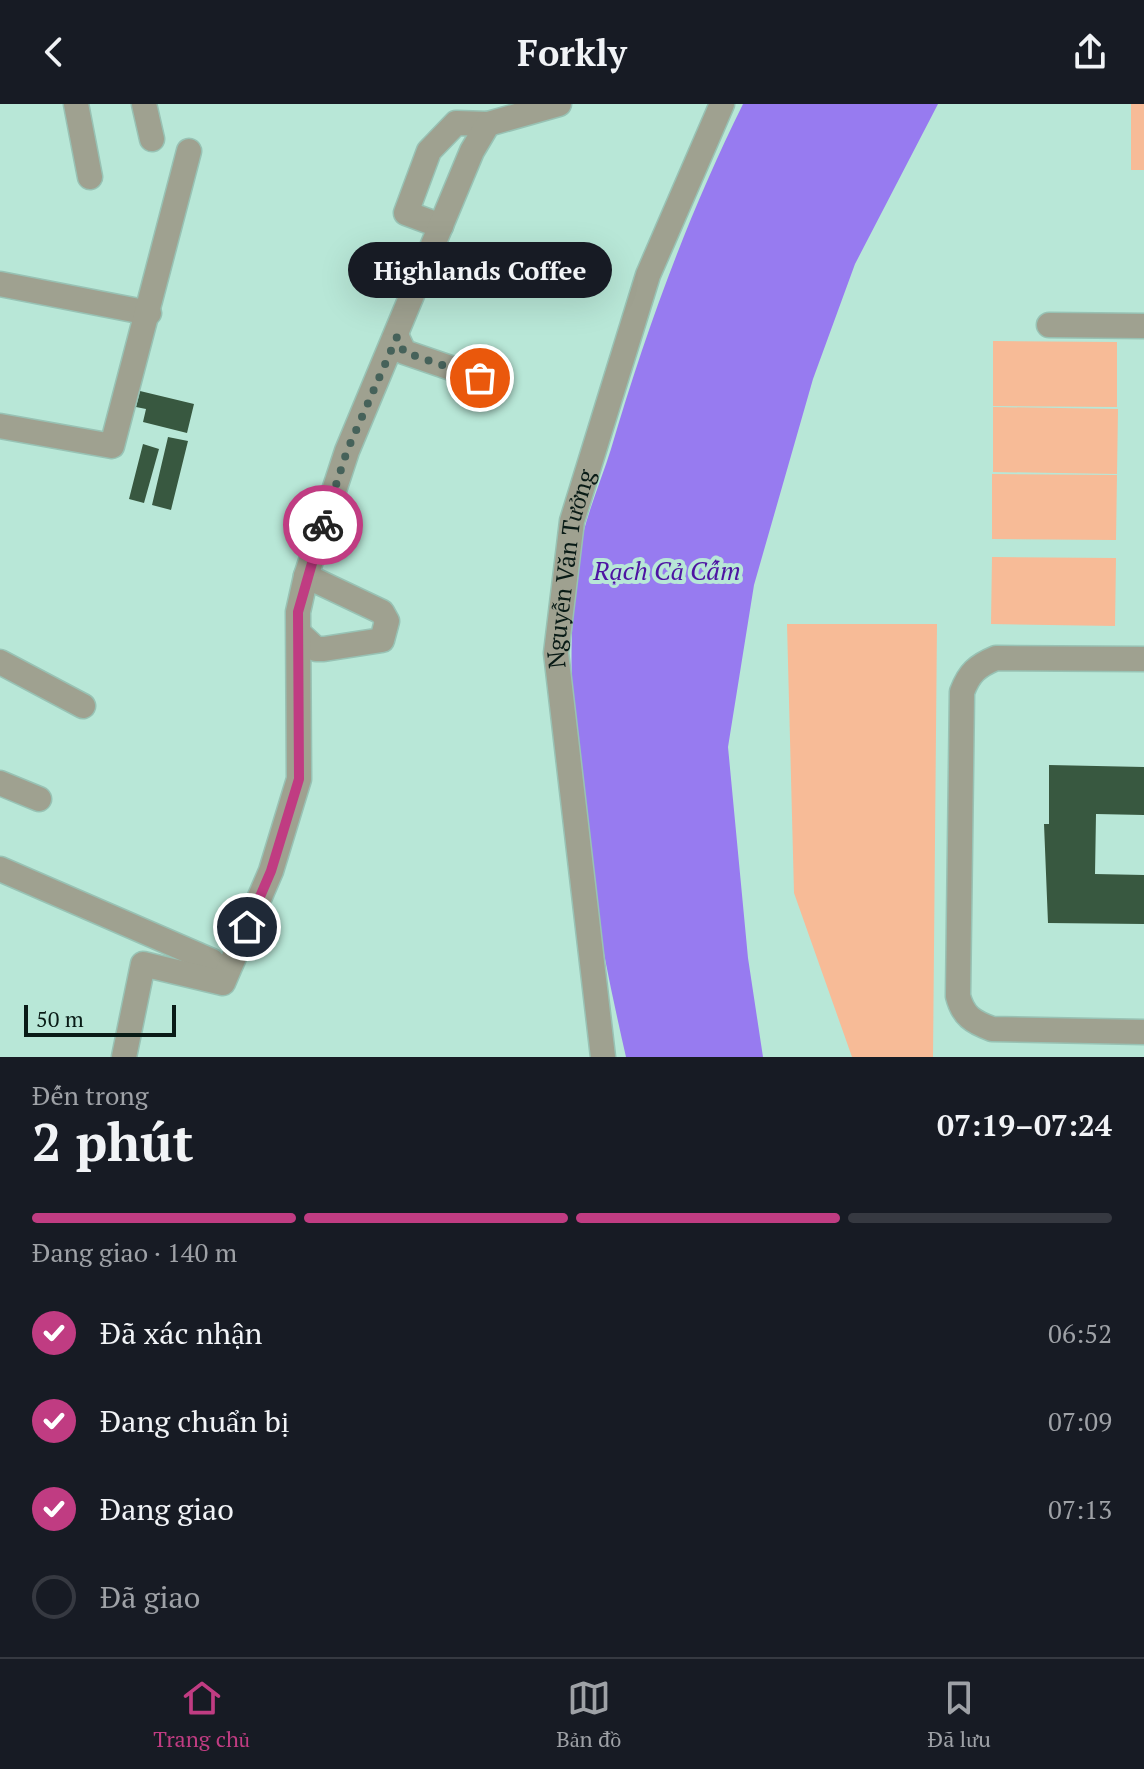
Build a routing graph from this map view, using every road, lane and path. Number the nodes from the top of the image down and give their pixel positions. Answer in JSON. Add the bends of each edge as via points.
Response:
{"nodes":[{"id":1,"x":76,"y":104,"type":"edge"},
{"id":2,"x":144,"y":104,"type":"edge"},
{"id":3,"x":722,"y":104,"type":"edge"},
{"id":4,"x":557,"y":105,"type":"edge"},
{"id":5,"x":488,"y":124,"type":"junction"},
{"id":6,"x":152,"y":139,"type":"dead end"},
{"id":7,"x":189,"y":151,"type":"dead end"},
{"id":8,"x":90,"y":177,"type":"dead end"},
{"id":9,"x":441,"y":226,"type":"junction"},
{"id":10,"x":0,"y":284,"type":"edge"},
{"id":11,"x":149,"y":313,"type":"junction"},
{"id":12,"x":1049,"y":325,"type":"dead end"},
{"id":13,"x":1144,"y":326,"type":"edge"},
{"id":14,"x":397,"y":337,"type":"junction"},
{"id":15,"x":480,"y":378,"type":"dead end"},
{"id":16,"x":0,"y":426,"type":"edge"},
{"id":17,"x":306,"y":576,"type":"junction"},
{"id":18,"x":300,"y":634,"type":"junction"},
{"id":19,"x":1144,"y":659,"type":"edge"},
{"id":20,"x":0,"y":662,"type":"edge"},
{"id":21,"x":83,"y":706,"type":"dead end"},
{"id":22,"x":0,"y":783,"type":"edge"},
{"id":23,"x":39,"y":799,"type":"dead end"},
{"id":24,"x":0,"y":869,"type":"edge"},
{"id":25,"x":212,"y":961,"type":"dead end"},
{"id":26,"x":1144,"y":1032,"type":"edge"},
{"id":27,"x":124,"y":1057,"type":"edge"},
{"id":28,"x":603,"y":1057,"type":"edge"}],
"edges":[{"from":1,"to":8,"type":"street"},
{"from":2,"to":6,"type":"street"},
{"from":3,"to":28,"type":"street","name":"Nguyễn Văn Tưởng","via":[[648,275],[572,521],[556,653]]},
{"from":4,"to":5,"type":"street"},
{"from":5,"to":9,"type":"street"},
{"from":5,"to":9,"type":"street","via":[[456,123],[429,151],[406,213]]},
{"from":7,"to":11,"type":"street"},
{"from":9,"to":14,"type":"street"},
{"from":10,"to":11,"type":"street"},
{"from":11,"to":16,"type":"street","via":[[112,446]]},
{"from":12,"to":13,"type":"street"},
{"from":14,"to":15,"type":"street","via":[[404,352]]},
{"from":14,"to":17,"type":"street","via":[[347,451]]},
{"from":17,"to":18,"type":"street","via":[[298,612]]},
{"from":17,"to":18,"type":"street","via":[[382,612],[387,621],[382,640],[324,649],[316,649]]},
{"from":18,"to":27,"type":"street","via":[[299,779],[271,871],[223,983],[143,964]]},
{"from":19,"to":26,"type":"street","via":[[996,658],[967,676],[962,692],[958,996],[962,1011],[992,1029]]},
{"from":20,"to":21,"type":"street"},
{"from":22,"to":23,"type":"street"},
{"from":24,"to":25,"type":"street"}]}
